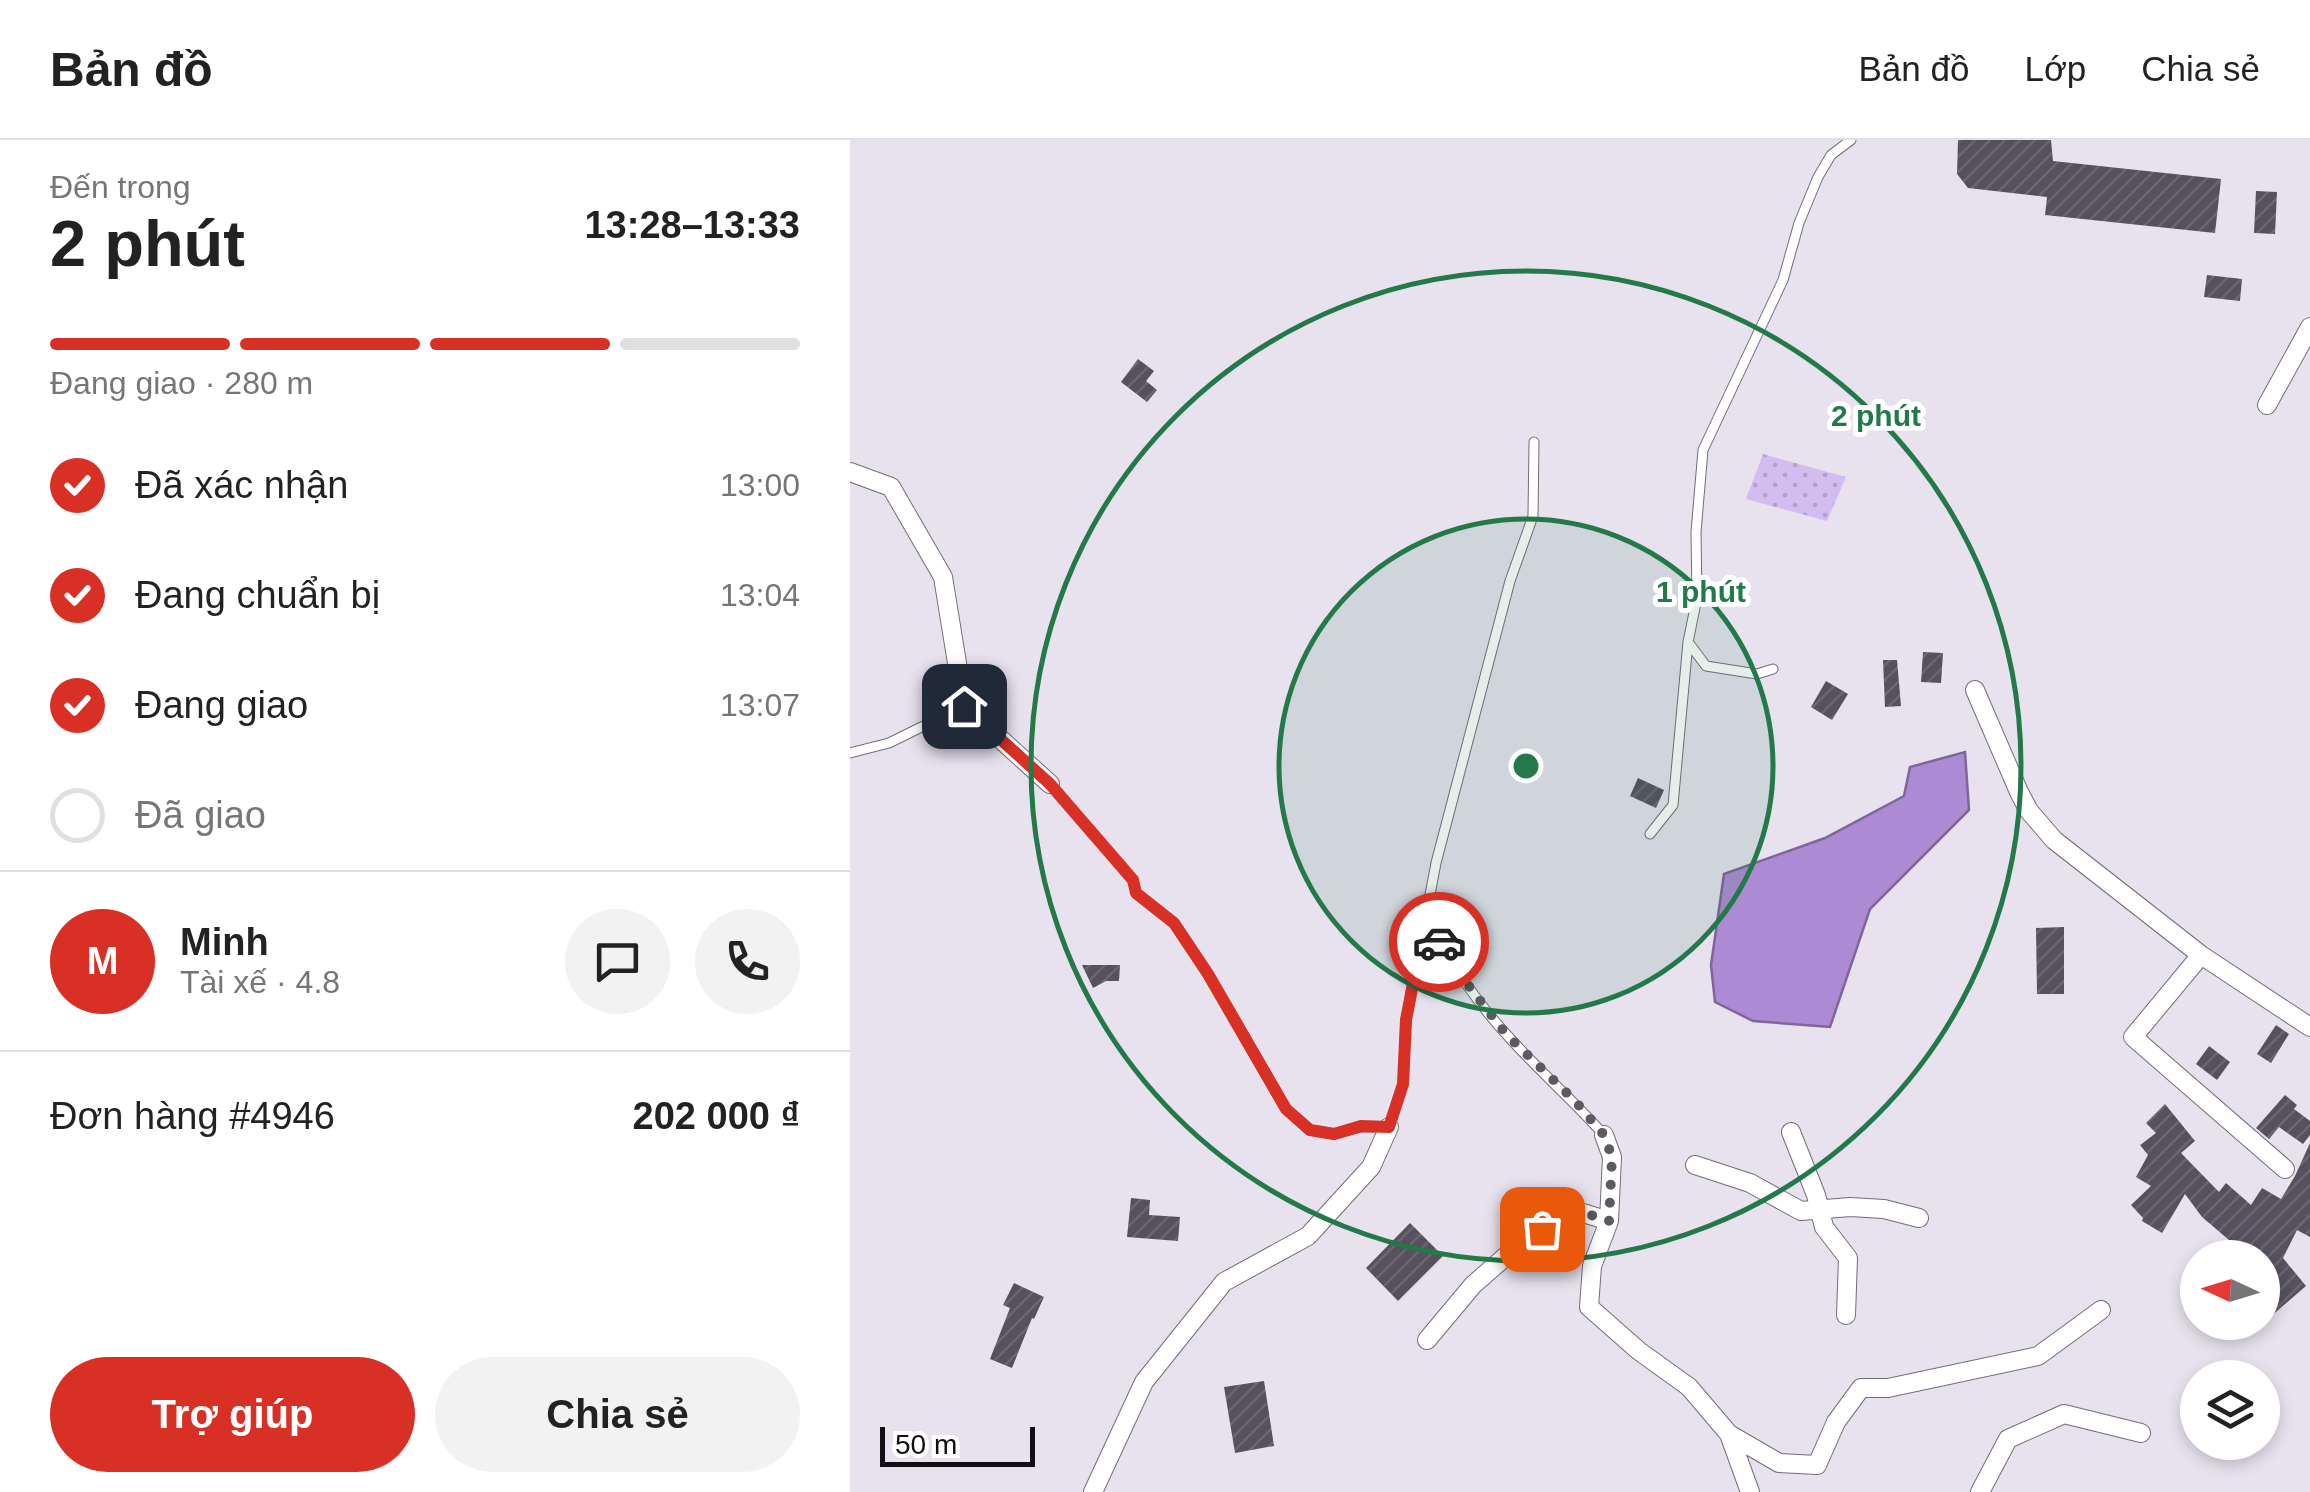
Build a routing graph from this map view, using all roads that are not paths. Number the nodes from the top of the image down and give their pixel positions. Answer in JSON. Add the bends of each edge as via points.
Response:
{"nodes":[{"id":1,"x":1850,"y":140,"type":"edge"},
{"id":2,"x":2310,"y":327,"type":"edge"},
{"id":3,"x":2267,"y":406,"type":"dead end"},
{"id":4,"x":1534,"y":442,"type":"dead end"},
{"id":5,"x":850,"y":472,"type":"edge"},
{"id":6,"x":1688,"y":642,"type":"junction"},
{"id":7,"x":1773,"y":669,"type":"dead end"},
{"id":8,"x":1975,"y":690,"type":"dead end"},
{"id":9,"x":964,"y":706,"type":"junction"},
{"id":10,"x":850,"y":753,"type":"edge"},
{"id":11,"x":1050,"y":784,"type":"joint"},
{"id":12,"x":1650,"y":834,"type":"dead end"},
{"id":13,"x":1425,"y":921,"type":"junction"},
{"id":14,"x":2201,"y":955,"type":"junction"},
{"id":15,"x":2310,"y":1026,"type":"edge"},
{"id":16,"x":1389,"y":1127,"type":"junction"},
{"id":17,"x":1791,"y":1132,"type":"dead end"},
{"id":18,"x":1604,"y":1135,"type":"joint"},
{"id":19,"x":1695,"y":1165,"type":"dead end"},
{"id":20,"x":2286,"y":1169,"type":"dead end"},
{"id":21,"x":1820,"y":1210,"type":"junction"},
{"id":22,"x":1919,"y":1218,"type":"dead end"},
{"id":23,"x":1609,"y":1221,"type":"junction"},
{"id":24,"x":2101,"y":1310,"type":"dead end"},
{"id":25,"x":1846,"y":1315,"type":"dead end"},
{"id":26,"x":1427,"y":1340,"type":"dead end"},
{"id":27,"x":2141,"y":1433,"type":"dead end"},
{"id":28,"x":1729,"y":1434,"type":"junction"},
{"id":29,"x":1092,"y":1492,"type":"edge"},
{"id":30,"x":1750,"y":1492,"type":"edge"},
{"id":31,"x":1980,"y":1492,"type":"edge"}],
"edges":[{"from":1,"to":6,"type":"lane","via":[[1818,177],[1783,280],[1703,450]]},
{"from":2,"to":3,"type":"street"},
{"from":4,"to":13,"type":"lane","via":[[1534,516],[1510,581]]},
{"from":5,"to":9,"type":"street","via":[[891,487],[942,577]]},
{"from":6,"to":7,"type":"lane","via":[[1706,666],[1758,674]]},
{"from":6,"to":12,"type":"lane","via":[[1673,805]]},
{"from":8,"to":14,"type":"street","via":[[2018,792],[2042,827]]},
{"from":9,"to":10,"type":"lane","via":[[889,743]]},
{"from":9,"to":11,"type":"street"},
{"from":11,"to":16,"type":"lane","via":[[1133,880],[1136,893],[1174,923],[1286,1109],[1310,1130]]},
{"from":13,"to":16,"type":"lane","via":[[1406,1020],[1403,1084]]},
{"from":13,"to":18,"type":"lane","via":[[1506,1034]]},
{"from":14,"to":15,"type":"street"},
{"from":14,"to":20,"type":"street","via":[[2133,1036]]},
{"from":16,"to":29,"type":"street","via":[[1371,1167],[1308,1236],[1224,1282],[1144,1382]]},
{"from":17,"to":21,"type":"street"},
{"from":18,"to":23,"type":"street","via":[[1612,1157]]},
{"from":19,"to":21,"type":"street","via":[[1750,1183],[1800,1211]]},
{"from":21,"to":22,"type":"street","via":[[1884,1209]]},
{"from":21,"to":25,"type":"street","via":[[1824,1227],[1848,1258]]},
{"from":23,"to":26,"type":"street","via":[[1570,1208],[1473,1285]]},
{"from":23,"to":28,"type":"street","via":[[1592,1266],[1589,1307],[1690,1387]]},
{"from":24,"to":28,"type":"street","via":[[2038,1356],[1861,1388],[1817,1465],[1780,1463]]},
{"from":27,"to":31,"type":"street","via":[[2064,1414],[2008,1439]]},
{"from":28,"to":30,"type":"street"}]}
